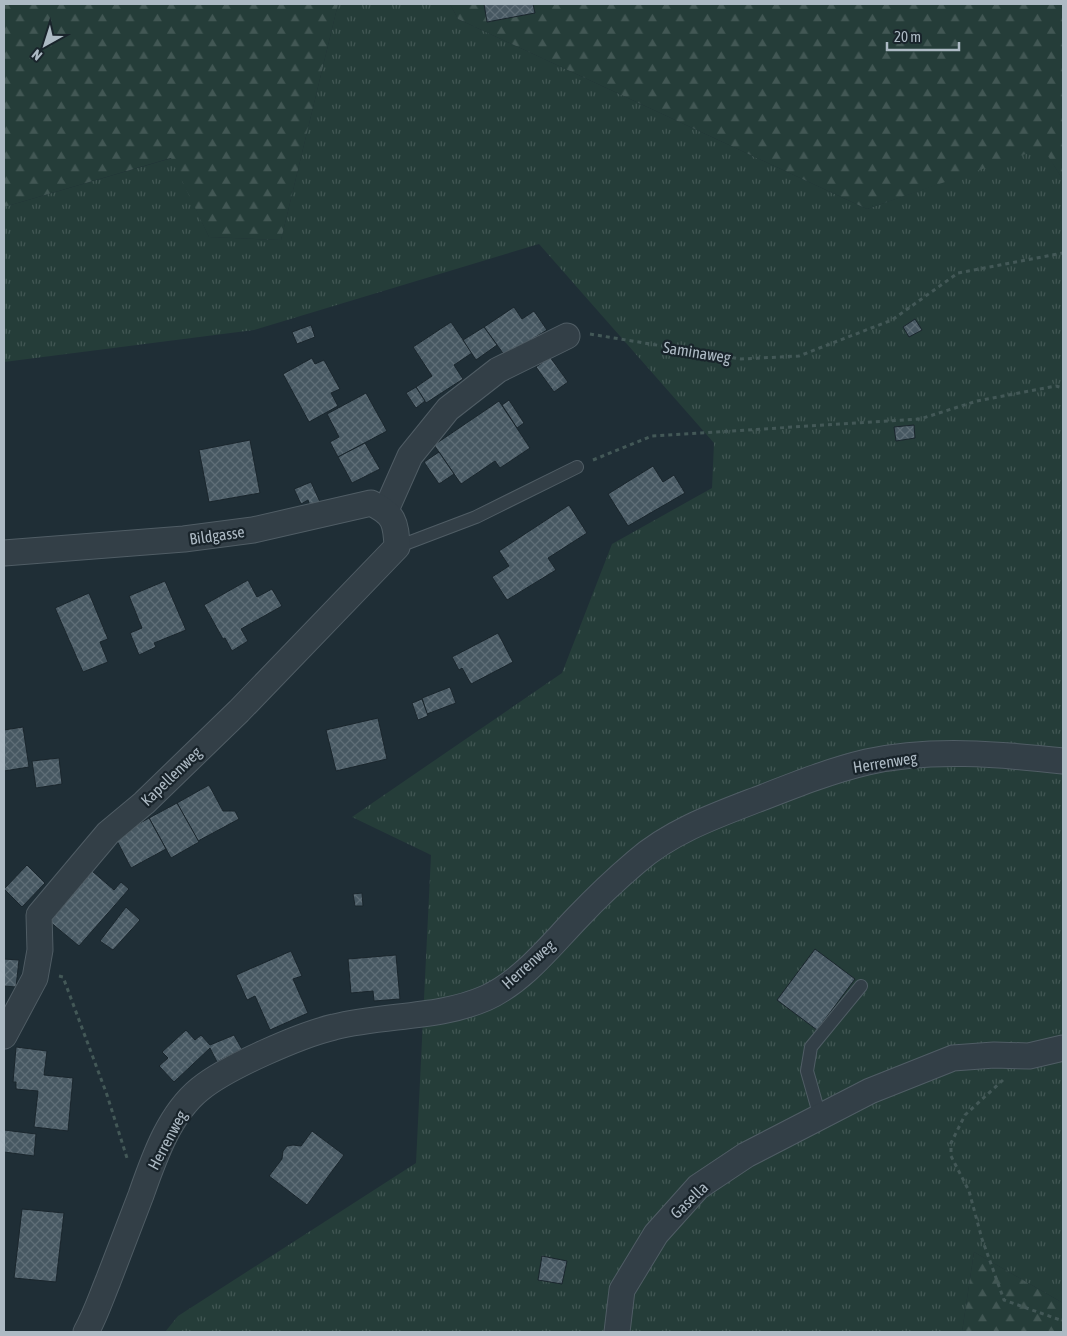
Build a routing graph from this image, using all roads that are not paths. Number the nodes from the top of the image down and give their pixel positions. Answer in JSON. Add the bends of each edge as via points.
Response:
{"nodes":[{"id":1,"x":567,"y":336,"type":"road end"},
{"id":2,"x":577,"y":467,"type":"road end"},
{"id":3,"x":386,"y":510,"type":"junction"},
{"id":4,"x":397,"y":547,"type":"junction"},
{"id":5,"x":4,"y":553,"type":"edge"},
{"id":6,"x":1063,"y":761,"type":"edge"},
{"id":7,"x":861,"y":986,"type":"dead end"},
{"id":8,"x":4,"y":1036,"type":"edge"},
{"id":9,"x":1063,"y":1048,"type":"edge"},
{"id":10,"x":820,"y":1117,"type":"junction"},
{"id":11,"x":86,"y":1332,"type":"edge"},
{"id":12,"x":617,"y":1332,"type":"edge"}],
"edges":[{"from":1,"to":3,"type":"street","via":[[498,370],[448,410],[410,456]]},
{"from":2,"to":4,"type":"lane","via":[[476,517]]},
{"from":3,"to":4,"type":"street","via":[[396,526]]},
{"from":3,"to":5,"type":"street","name":"Bildgasse","via":[[371,503],[253,530],[184,540]]},
{"from":4,"to":8,"type":"street","name":"Kapellenweg","via":[[239,711],[144,803],[108,833],[39,915],[40,950],[35,978]]},
{"from":6,"to":11,"type":"street","name":"Herrenweg","via":[[1005,755],[933,755],[870,762],[716,815],[638,860],[536,962],[509,985],[488,997],[437,1012],[334,1027],[265,1053],[228,1072],[200,1089],[178,1113],[155,1157]]},
{"from":7,"to":10,"type":"lane","via":[[811,1047],[807,1071]]},
{"from":9,"to":10,"type":"street","via":[[1029,1056],[994,1054],[953,1058],[870,1092]]},
{"from":10,"to":12,"type":"street","name":"Gasella","via":[[746,1155],[698,1187],[656,1234],[622,1290]]}]}
